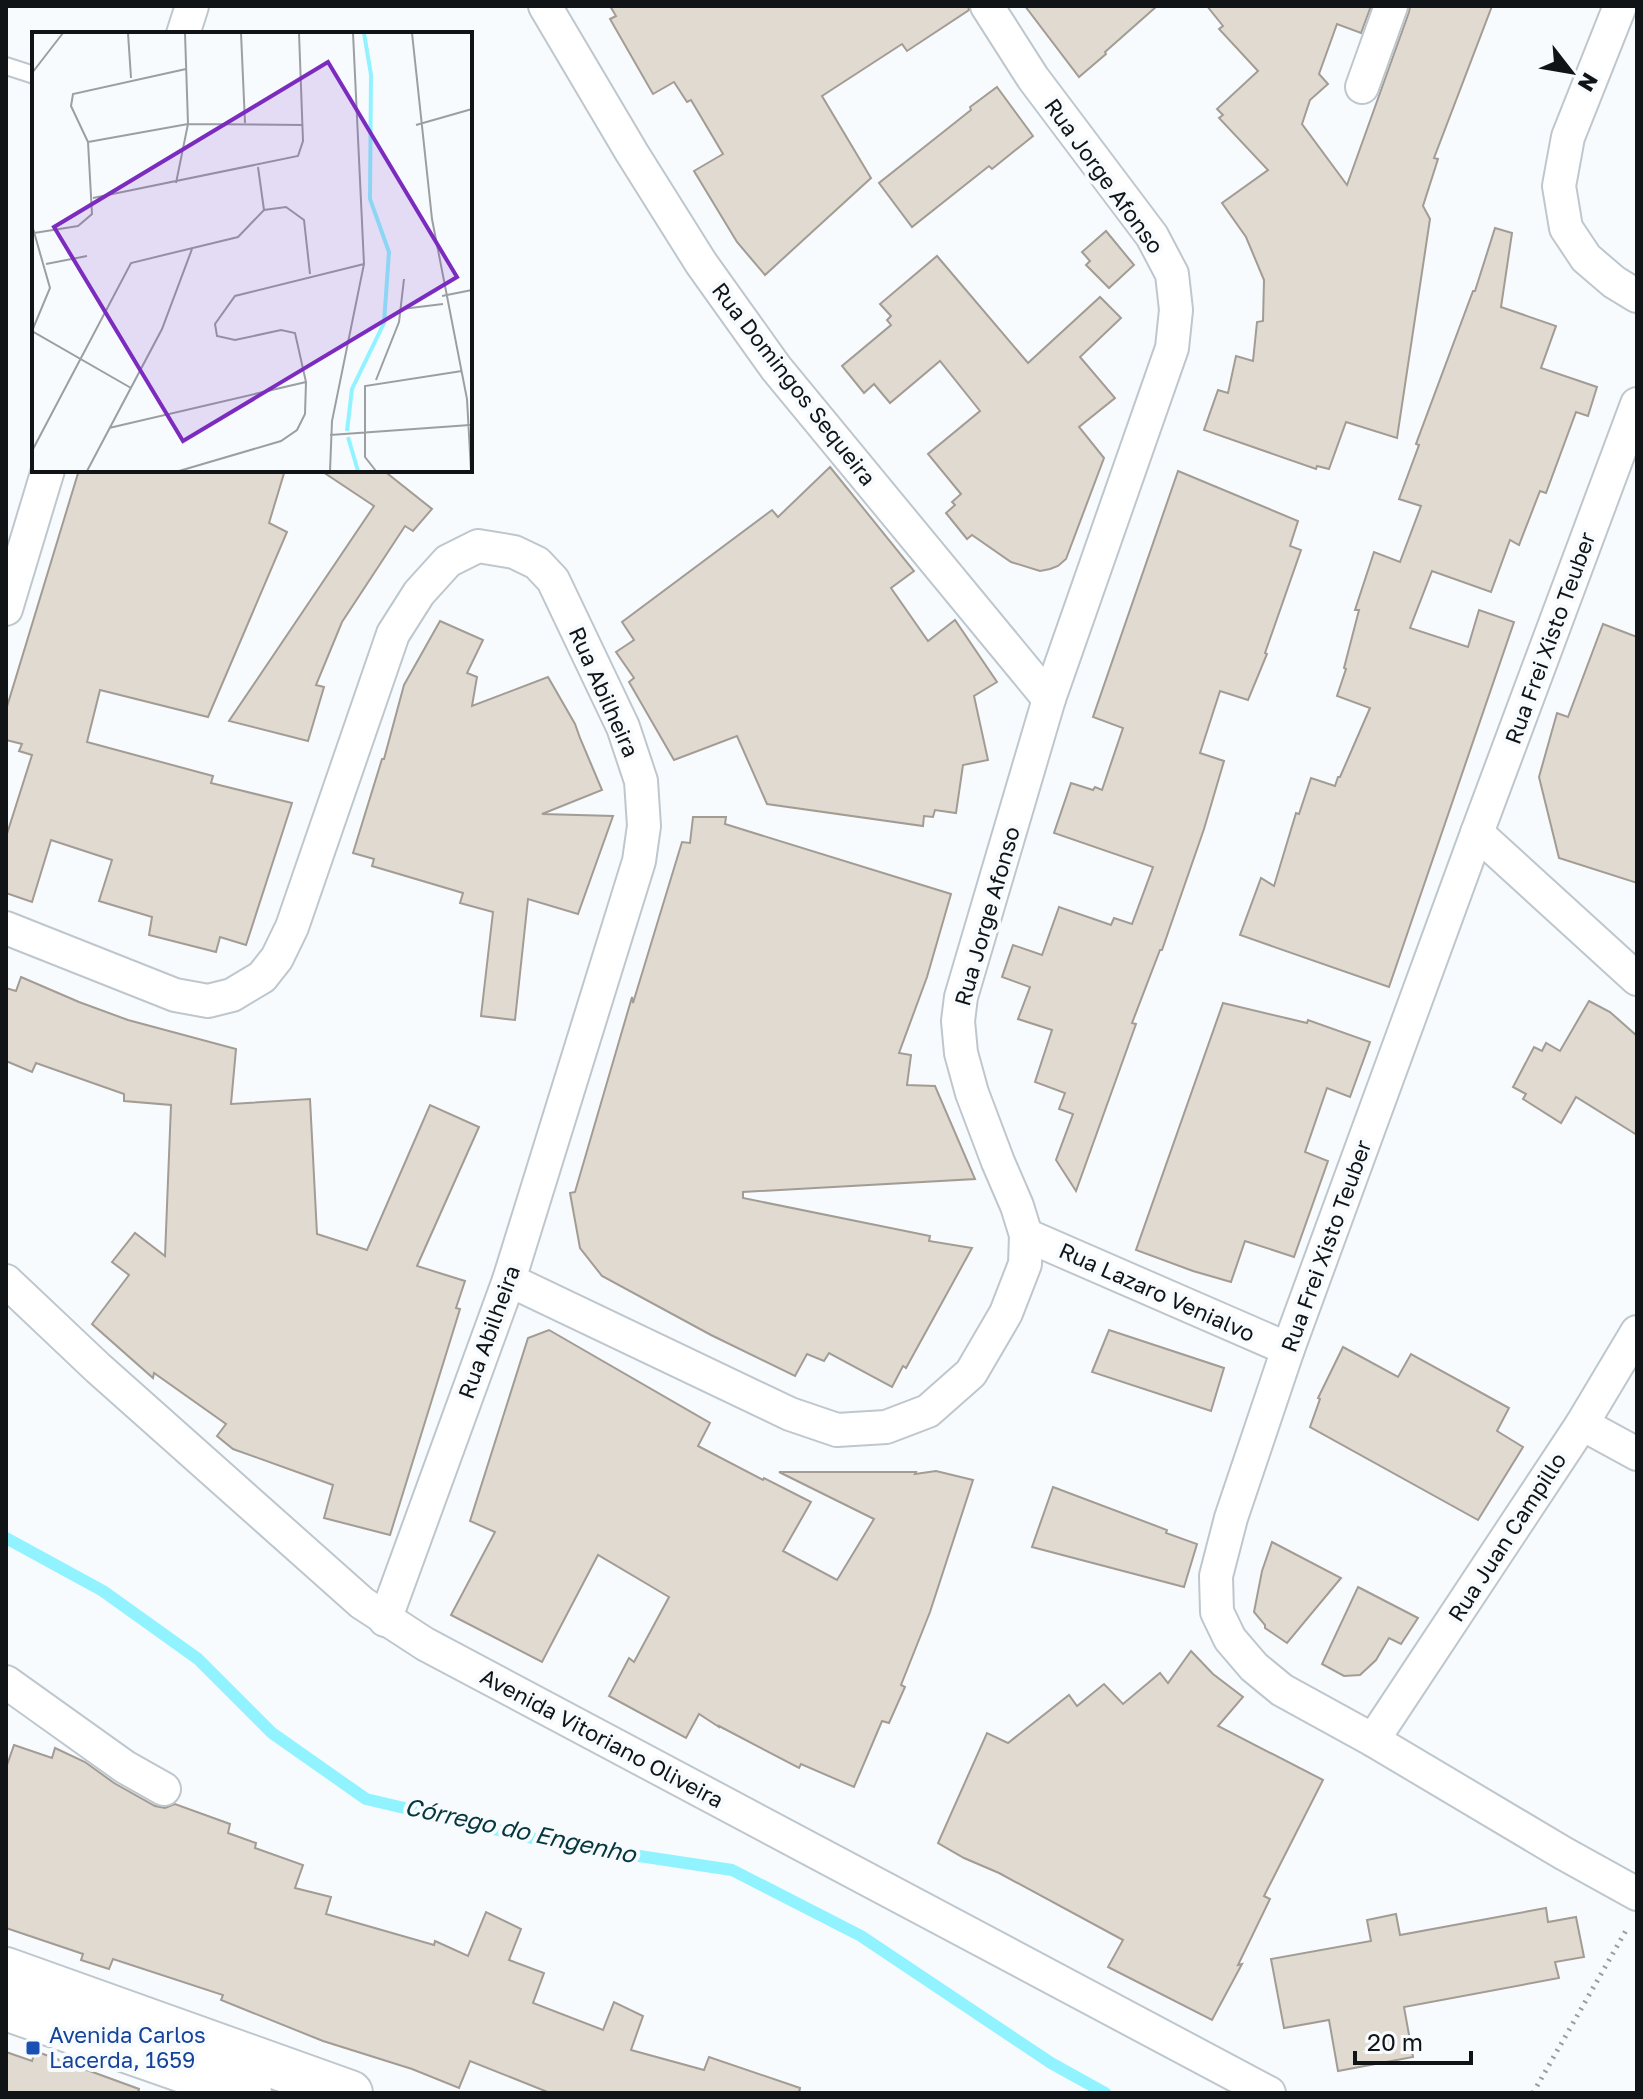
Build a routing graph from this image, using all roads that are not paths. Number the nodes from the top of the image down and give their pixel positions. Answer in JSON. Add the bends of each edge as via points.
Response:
{"nodes":[{"id":1,"x":192,"y":6,"type":"edge"},
{"id":2,"x":545,"y":6,"type":"edge"},
{"id":3,"x":987,"y":6,"type":"edge"},
{"id":4,"x":1391,"y":6,"type":"edge"},
{"id":5,"x":1620,"y":6,"type":"edge"},
{"id":6,"x":184,"y":32,"type":"edge"},
{"id":7,"x":6,"y":66,"type":"edge"},
{"id":8,"x":32,"y":74,"type":"edge"},
{"id":9,"x":1362,"y":87,"type":"dead end"},
{"id":10,"x":1637,"y":296,"type":"edge"},
{"id":11,"x":1637,"y":404,"type":"edge"},
{"id":12,"x":47,"y":472,"type":"edge"},
{"id":13,"x":6,"y":609,"type":"edge"},
{"id":14,"x":1049,"y":699,"type":"junction"},
{"id":15,"x":1477,"y":833,"type":"junction"},
{"id":16,"x":6,"y":928,"type":"edge"},
{"id":17,"x":1637,"y":979,"type":"edge"},
{"id":18,"x":1026,"y":1235,"type":"junction"},
{"id":19,"x":509,"y":1280,"type":"junction"},
{"id":20,"x":6,"y":1281,"type":"edge"},
{"id":21,"x":1637,"y":1332,"type":"edge"},
{"id":22,"x":1288,"y":1349,"type":"junction"},
{"id":23,"x":1582,"y":1424,"type":"junction"},
{"id":24,"x":1637,"y":1454,"type":"edge"},
{"id":25,"x":385,"y":1620,"type":"junction"},
{"id":26,"x":6,"y":1682,"type":"edge"},
{"id":27,"x":1373,"y":1740,"type":"junction"},
{"id":28,"x":164,"y":1789,"type":"dead end"},
{"id":29,"x":1633,"y":1909,"type":"edge"},
{"id":30,"x":6,"y":1970,"type":"edge"},
{"id":31,"x":6,"y":2008,"type":"edge"},
{"id":32,"x":249,"y":2093,"type":"edge"},
{"id":33,"x":350,"y":2093,"type":"edge"},
{"id":34,"x":1269,"y":2093,"type":"edge"}],
"edges":[{"from":1,"to":6,"type":"street"},
{"from":2,"to":14,"type":"street","name":"Rua Domingos Sequeira","via":[[701,263],[776,368]]},
{"from":3,"to":14,"type":"street","name":"Rua Jorge Afonso","via":[[1033,78],[1152,236],[1172,274],[1176,310],[1172,348]]},
{"from":4,"to":9,"type":"street"},
{"from":5,"to":10,"type":"street","via":[[1568,137],[1559,186],[1566,228],[1586,258]]},
{"from":7,"to":8,"type":"lane"},
{"from":11,"to":15,"type":"street","name":"Rua Frei Xisto Teuber"},
{"from":12,"to":13,"type":"street"},
{"from":14,"to":18,"type":"street","name":"Rua Jorge Afonso","via":[[958,1021],[972,1093]]},
{"from":15,"to":17,"type":"street"},
{"from":15,"to":22,"type":"street","name":"Rua Frei Xisto Teuber"},
{"from":16,"to":19,"type":"street","name":"Rua Abilheira","via":[[175,995],[208,1001],[232,995],[262,977],[292,927],[393,634],[419,593],[448,561],[478,546],[514,552],[537,563],[553,580],[623,727],[641,781],[644,826],[639,861]]},
{"from":18,"to":19,"type":"street","name":"Rua Jorge Afonso","via":[[1025,1264],[1006,1313],[971,1373],[928,1411],[886,1427],[837,1430],[790,1414]]},
{"from":18,"to":22,"type":"street","name":"Rua Lazaro Venialvo"},
{"from":19,"to":25,"type":"street","name":"Rua Abilheira"},
{"from":20,"to":25,"type":"street","name":"Avenida Vitoriano Oliveira"},
{"from":21,"to":23,"type":"street","name":"Rua Juan Campillo"},
{"from":22,"to":27,"type":"street","name":"Rua Frei Xisto Teuber","via":[[1231,1518],[1216,1576],[1217,1612],[1230,1639],[1282,1690]]},
{"from":23,"to":24,"type":"street"},
{"from":23,"to":27,"type":"street","name":"Rua Juan Campillo"},
{"from":25,"to":34,"type":"street","name":"Avenida Vitoriano Oliveira"},
{"from":26,"to":28,"type":"street"},
{"from":27,"to":29,"type":"street","name":"Rua Frei Xisto Teuber","via":[[1563,1853]]},
{"from":30,"to":33,"type":"main road"},
{"from":31,"to":32,"type":"main road"}]}
